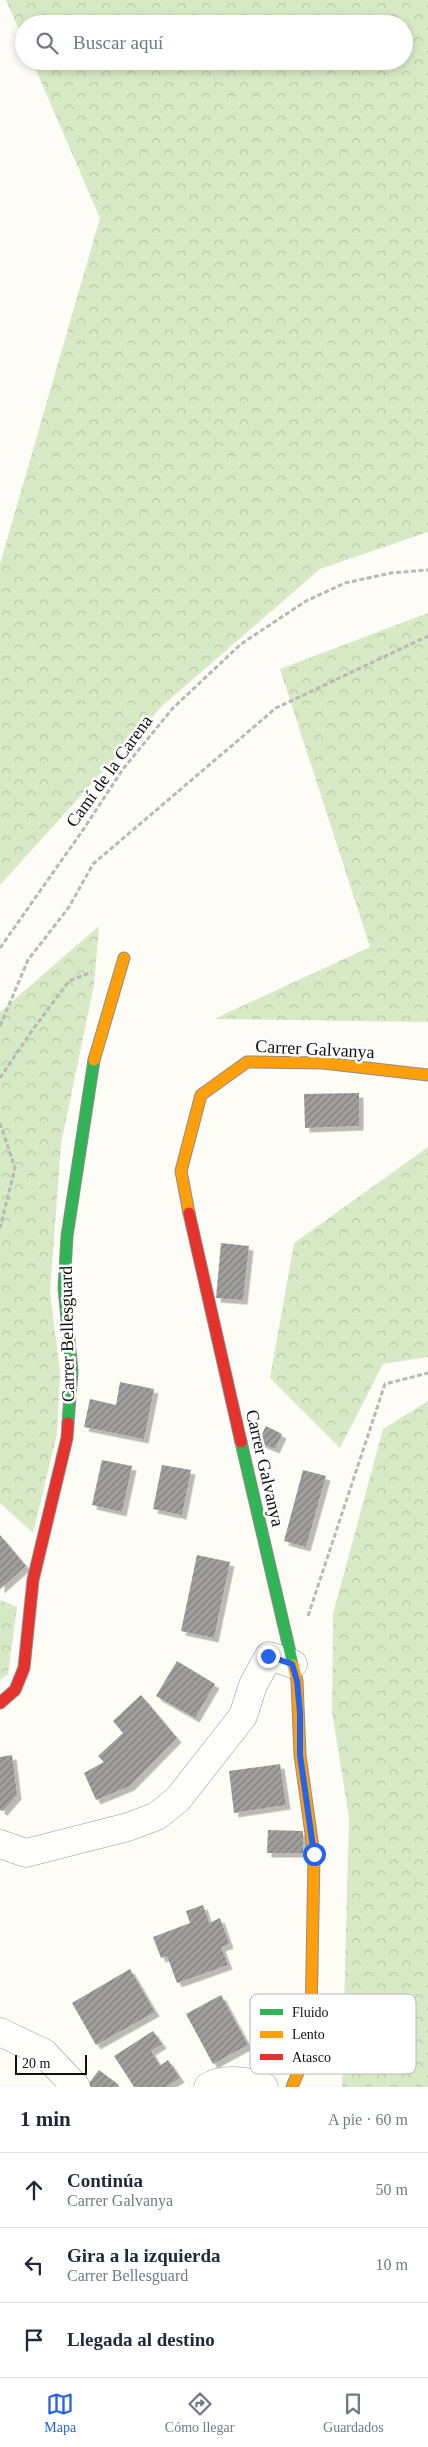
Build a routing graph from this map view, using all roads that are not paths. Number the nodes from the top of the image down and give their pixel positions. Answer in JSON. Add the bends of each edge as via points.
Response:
{"nodes":[{"id":1,"x":124,"y":958,"type":"road end"},
{"id":2,"x":428,"y":1075,"type":"edge"},
{"id":3,"x":292,"y":1664,"type":"junction"},
{"id":4,"x":0,"y":1703,"type":"edge"},
{"id":5,"x":0,"y":1844,"type":"edge"},
{"id":6,"x":311,"y":1994,"type":"edge"},
{"id":7,"x":0,"y":2032,"type":"edge"},
{"id":8,"x":297,"y":2074,"type":"edge"},
{"id":9,"x":76,"y":2087,"type":"edge"},
{"id":10,"x":208,"y":2087,"type":"edge"},
{"id":11,"x":264,"y":2087,"type":"edge"},
{"id":12,"x":292,"y":2087,"type":"edge"}],
"edges":[{"from":1,"to":4,"type":"street","name":"Carrer Bellesguard","via":[[94,1062],[67,1236],[64,1288],[72,1371],[67,1438],[33,1580],[24,1668],[15,1690]]},
{"from":2,"to":3,"type":"street","name":"Carrer Galvanya","via":[[324,1063],[247,1062],[201,1095],[182,1171],[193,1237]]},
{"from":3,"to":5,"type":"street","via":[[268,1656],[243,1716],[178,1800],[157,1816],[128,1827],[26,1853]]},
{"from":3,"to":6,"type":"street","name":"Carrer Galvanya","via":[[300,1705],[300,1755],[314,1854]]},
{"from":7,"to":9,"type":"street","via":[[44,2053]]},
{"from":8,"to":12,"type":"street","name":"Carrer Galvanya"},
{"from":10,"to":11,"type":"street","via":[[215,2082],[252,2082]]}]}
